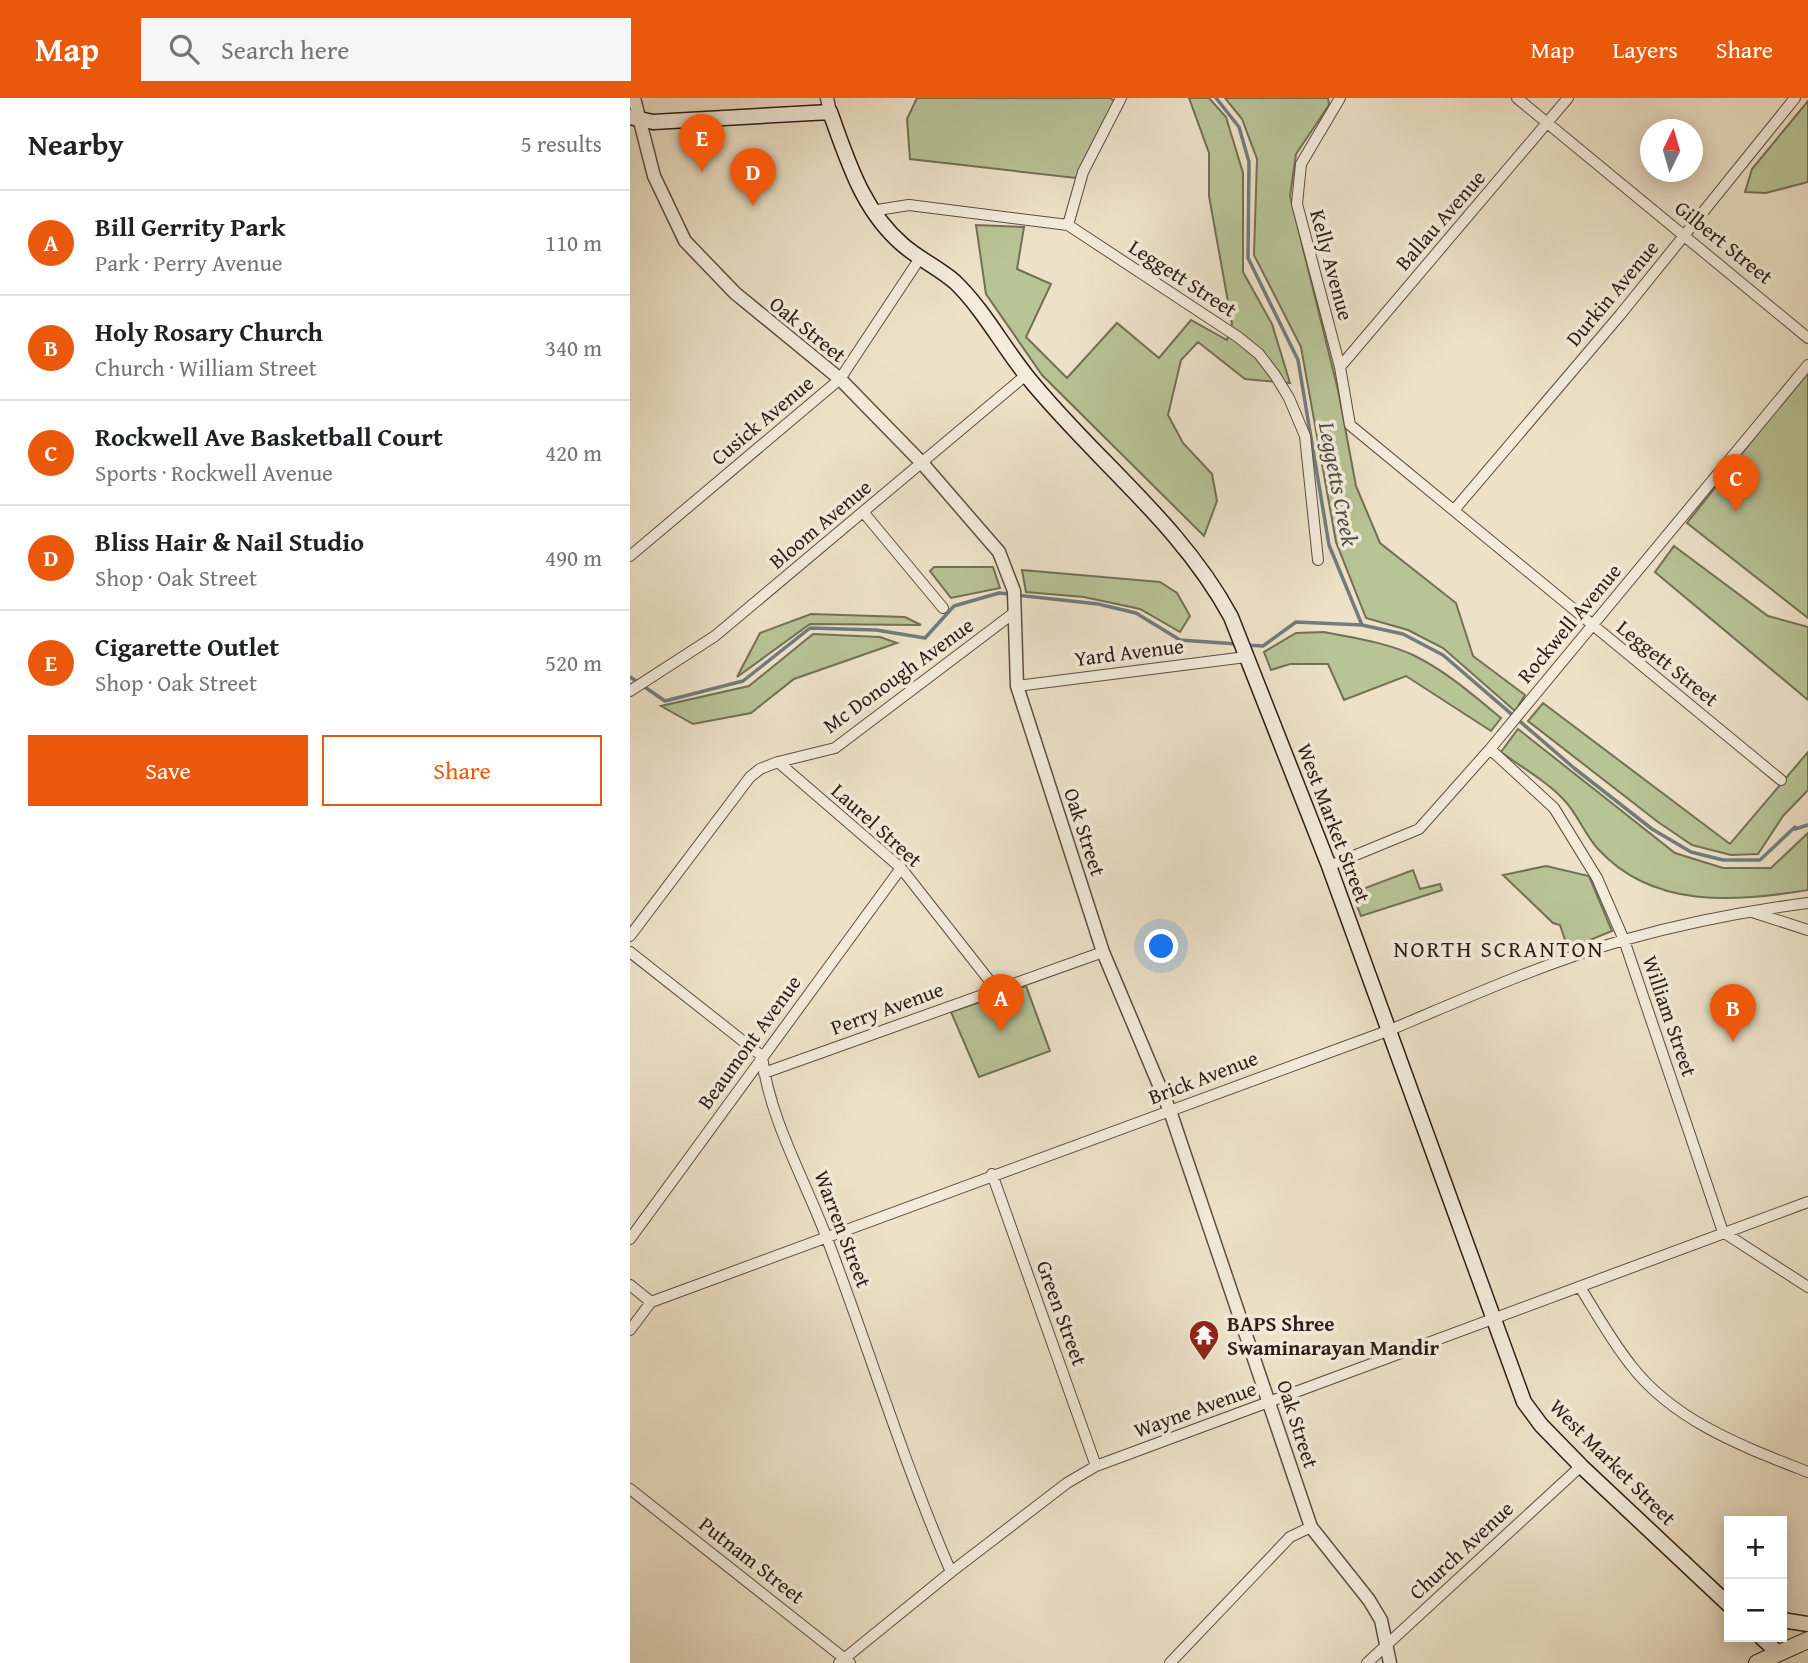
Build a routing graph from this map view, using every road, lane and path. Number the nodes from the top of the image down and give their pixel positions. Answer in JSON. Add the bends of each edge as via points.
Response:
{"nodes":[{"id":1,"x":634,"y":98,"type":"edge"},
{"id":2,"x":1121,"y":98,"type":"edge"},
{"id":3,"x":1340,"y":98,"type":"edge"},
{"id":4,"x":1517,"y":98,"type":"edge"},
{"id":5,"x":1568,"y":98,"type":"edge"},
{"id":6,"x":1795,"y":98,"type":"edge"},
{"id":7,"x":828,"y":105,"type":"edge"},
{"id":8,"x":635,"y":118,"type":"edge"},
{"id":9,"x":1548,"y":124,"type":"junction"},
{"id":10,"x":871,"y":211,"type":"junction"},
{"id":11,"x":1068,"y":225,"type":"junction"},
{"id":12,"x":1685,"y":236,"type":"junction"},
{"id":13,"x":919,"y":258,"type":"junction"},
{"id":14,"x":1808,"y":338,"type":"edge"},
{"id":15,"x":1808,"y":365,"type":"edge"},
{"id":16,"x":1339,"y":367,"type":"junction"},
{"id":17,"x":1026,"y":375,"type":"junction"},
{"id":18,"x":840,"y":379,"type":"junction"},
{"id":19,"x":922,"y":463,"type":"junction"},
{"id":20,"x":1455,"y":509,"type":"junction"},
{"id":21,"x":864,"y":513,"type":"junction"},
{"id":22,"x":630,"y":556,"type":"edge"},
{"id":23,"x":1318,"y":560,"type":"dead end"},
{"id":24,"x":943,"y":608,"type":"dead end"},
{"id":25,"x":1015,"y":612,"type":"junction"},
{"id":26,"x":1592,"y":626,"type":"junction"},
{"id":27,"x":1246,"y":657,"type":"junction"},
{"id":28,"x":1017,"y":686,"type":"junction"},
{"id":29,"x":630,"y":691,"type":"edge"},
{"id":30,"x":1490,"y":749,"type":"junction"},
{"id":31,"x":778,"y":762,"type":"junction"},
{"id":32,"x":1781,"y":780,"type":"dead end"},
{"id":33,"x":1329,"y":866,"type":"junction"},
{"id":34,"x":901,"y":868,"type":"junction"},
{"id":35,"x":1808,"y":903,"type":"edge"},
{"id":36,"x":1749,"y":911,"type":"junction"},
{"id":37,"x":1808,"y":930,"type":"edge"},
{"id":38,"x":630,"y":936,"type":"edge"},
{"id":39,"x":1624,"y":940,"type":"junction"},
{"id":40,"x":630,"y":952,"type":"edge"},
{"id":41,"x":1103,"y":952,"type":"junction"},
{"id":42,"x":996,"y":989,"type":"junction"},
{"id":43,"x":1390,"y":1030,"type":"junction"},
{"id":44,"x":762,"y":1056,"type":"junction"},
{"id":45,"x":764,"y":1073,"type":"junction"},
{"id":46,"x":1170,"y":1111,"type":"junction"},
{"id":47,"x":992,"y":1174,"type":"junction"},
{"id":48,"x":1808,"y":1202,"type":"edge"},
{"id":49,"x":1723,"y":1232,"type":"junction"},
{"id":50,"x":630,"y":1239,"type":"edge"},
{"id":51,"x":827,"y":1239,"type":"junction"},
{"id":52,"x":630,"y":1285,"type":"edge"},
{"id":53,"x":1580,"y":1287,"type":"junction"},
{"id":54,"x":1808,"y":1287,"type":"edge"},
{"id":55,"x":651,"y":1302,"type":"junction"},
{"id":56,"x":1494,"y":1318,"type":"junction"},
{"id":57,"x":630,"y":1330,"type":"edge"},
{"id":58,"x":1271,"y":1402,"type":"junction"},
{"id":59,"x":1096,"y":1466,"type":"junction"},
{"id":60,"x":1581,"y":1466,"type":"junction"},
{"id":61,"x":1808,"y":1472,"type":"edge"},
{"id":62,"x":630,"y":1489,"type":"edge"},
{"id":63,"x":1311,"y":1527,"type":"junction"},
{"id":64,"x":951,"y":1572,"type":"junction"},
{"id":65,"x":1706,"y":1583,"type":"junction"},
{"id":66,"x":1724,"y":1592,"type":"edge"},
{"id":67,"x":1724,"y":1600,"type":"edge"},
{"id":68,"x":1787,"y":1621,"type":"edge"},
{"id":69,"x":1808,"y":1624,"type":"edge"},
{"id":70,"x":1808,"y":1640,"type":"edge"},
{"id":71,"x":1766,"y":1642,"type":"edge"},
{"id":72,"x":1386,"y":1646,"type":"junction"},
{"id":73,"x":1782,"y":1658,"type":"edge"},
{"id":74,"x":844,"y":1661,"type":"edge"},
{"id":75,"x":1170,"y":1663,"type":"edge"},
{"id":76,"x":1367,"y":1663,"type":"edge"},
{"id":77,"x":1390,"y":1663,"type":"edge"},
{"id":78,"x":1757,"y":1663,"type":"edge"}],
"edges":[{"from":1,"to":8,"type":"street","name":"Oak Street"},
{"from":2,"to":11,"type":"street","via":[[1083,172]]},
{"from":3,"to":16,"type":"street","name":"Kelly Avenue","via":[[1305,157],[1296,194]]},
{"from":4,"to":9,"type":"street","name":"Gilbert Street"},
{"from":5,"to":9,"type":"street","name":"Ballau Avenue"},
{"from":6,"to":12,"type":"street","name":"Durkin Avenue"},
{"from":7,"to":8,"type":"main road","via":[[653,122]]},
{"from":7,"to":10,"type":"main road","name":"West Market Street"},
{"from":8,"to":18,"type":"street","name":"Oak Street","via":[[654,176],[685,241],[734,293]]},
{"from":9,"to":12,"type":"street","name":"Gilbert Street"},
{"from":9,"to":16,"type":"street","name":"Ballau Avenue"},
{"from":10,"to":11,"type":"street","name":"Leggett Street","via":[[909,205]]},
{"from":10,"to":13,"type":"main road","name":"West Market Street"},
{"from":11,"to":23,"type":"street","name":"Leggett Street","via":[[1259,354],[1289,398],[1305,436]]},
{"from":12,"to":14,"type":"street","name":"Gilbert Street"},
{"from":12,"to":20,"type":"street","name":"Durkin Avenue"},
{"from":13,"to":17,"type":"main road","name":"West Market Street","via":[[954,282]]},
{"from":13,"to":18,"type":"street","name":"Cusick Avenue"},
{"from":15,"to":26,"type":"street","name":"Rockwell Avenue"},
{"from":16,"to":20,"type":"street","name":"Leggett Street","via":[[1350,425]]},
{"from":17,"to":19,"type":"street","name":"Bloom Avenue"},
{"from":17,"to":27,"type":"main road","name":"West Market Street","via":[[1186,548],[1215,588]]},
{"from":18,"to":19,"type":"street","name":"Oak Street"},
{"from":18,"to":22,"type":"street","name":"Cusick Avenue"},
{"from":19,"to":21,"type":"street","name":"Bloom Avenue"},
{"from":19,"to":25,"type":"street","name":"Oak Street","via":[[999,552],[1014,591]]},
{"from":20,"to":26,"type":"street","name":"Leggett Street"},
{"from":21,"to":24,"type":"street"},
{"from":21,"to":29,"type":"street","name":"Bloom Avenue","via":[[715,636]]},
{"from":25,"to":28,"type":"street","name":"Oak Street"},
{"from":25,"to":31,"type":"street","name":"Mc Donough Avenue","via":[[835,748]]},
{"from":26,"to":30,"type":"street","name":"Rockwell Avenue"},
{"from":26,"to":32,"type":"street","name":"Leggett Street"},
{"from":27,"to":28,"type":"street","name":"Yard Avenue"},
{"from":27,"to":33,"type":"main road","name":"West Market Street"},
{"from":28,"to":41,"type":"street","name":"Oak Street"},
{"from":30,"to":33,"type":"street","name":"Rockwell Avenue","via":[[1419,829]]},
{"from":30,"to":39,"type":"street","name":"William Street","via":[[1554,808],[1597,878]]},
{"from":31,"to":34,"type":"street","name":"Laurel Street"},
{"from":31,"to":38,"type":"street","name":"Mc Donough Avenue","via":[[750,778]]},
{"from":33,"to":43,"type":"main road","name":"West Market Street"},
{"from":34,"to":42,"type":"street","name":"Laurel Street"},
{"from":34,"to":44,"type":"street","name":"Beaumont Avenue"},
{"from":35,"to":36,"type":"street","name":"Brick Avenue"},
{"from":36,"to":37,"type":"street"},
{"from":36,"to":39,"type":"street","name":"Brick Avenue"},
{"from":39,"to":43,"type":"street","name":"Brick Avenue","via":[[1492,987]]},
{"from":39,"to":49,"type":"street","name":"William Street"},
{"from":40,"to":44,"type":"street"},
{"from":41,"to":42,"type":"street","name":"Perry Avenue"},
{"from":41,"to":46,"type":"street","name":"Oak Street"},
{"from":42,"to":45,"type":"street","name":"Perry Avenue"},
{"from":43,"to":46,"type":"street","name":"Brick Avenue"},
{"from":43,"to":56,"type":"main road","name":"West Market Street"},
{"from":44,"to":45,"type":"street","name":"Warren Street"},
{"from":44,"to":50,"type":"street","name":"Beaumont Avenue"},
{"from":45,"to":51,"type":"street","name":"Warren Street"},
{"from":46,"to":47,"type":"street","name":"Brick Avenue"},
{"from":46,"to":58,"type":"street","name":"Oak Street"},
{"from":47,"to":51,"type":"street","name":"Brick Avenue"},
{"from":47,"to":59,"type":"street","name":"Green Street"},
{"from":48,"to":49,"type":"street","name":"Wayne Avenue"},
{"from":49,"to":53,"type":"street","name":"Wayne Avenue"},
{"from":49,"to":54,"type":"street"},
{"from":51,"to":55,"type":"street","name":"Brick Avenue"},
{"from":51,"to":64,"type":"street","name":"Warren Street","via":[[926,1515]]},
{"from":52,"to":55,"type":"street"},
{"from":53,"to":56,"type":"street","name":"Wayne Avenue"},
{"from":53,"to":61,"type":"street","via":[[1631,1366],[1677,1410],[1751,1449]]},
{"from":55,"to":57,"type":"street"},
{"from":56,"to":58,"type":"street","name":"Wayne Avenue"},
{"from":56,"to":60,"type":"main road","name":"West Market Street","via":[[1524,1402]]},
{"from":58,"to":59,"type":"street","name":"Wayne Avenue"},
{"from":58,"to":63,"type":"street","name":"Oak Street"},
{"from":59,"to":64,"type":"street","name":"Wayne Avenue"},
{"from":60,"to":65,"type":"main road","name":"West Market Street"},
{"from":60,"to":72,"type":"street","name":"Church Avenue"},
{"from":62,"to":74,"type":"street","name":"Putnam Street"},
{"from":63,"to":72,"type":"street","name":"Oak Street","via":[[1370,1601],[1381,1620]]},
{"from":63,"to":75,"type":"street","via":[[1290,1537]]},
{"from":64,"to":74,"type":"street","name":"Wayne Avenue"},
{"from":65,"to":66,"type":"main road"},
{"from":65,"to":67,"type":"main road","name":"West Market Street"},
{"from":68,"to":69,"type":"main road"},
{"from":70,"to":73,"type":"main road"},
{"from":71,"to":73,"type":"main road"},
{"from":72,"to":76,"type":"street","name":"Church Avenue"},
{"from":72,"to":77,"type":"street","name":"Oak Street"},
{"from":73,"to":78,"type":"main road"}]}
